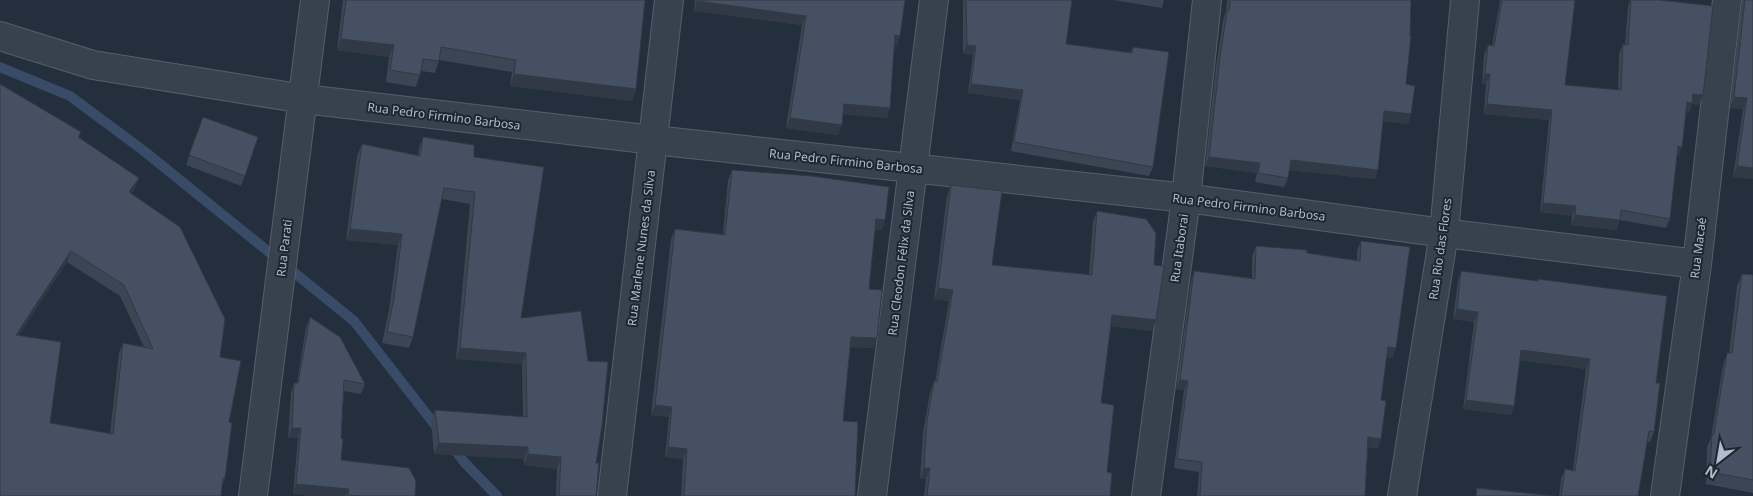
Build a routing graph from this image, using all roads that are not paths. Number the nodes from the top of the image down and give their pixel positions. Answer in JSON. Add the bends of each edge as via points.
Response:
{"nodes":[{"id":1,"x":315,"y":0,"type":"edge"},
{"id":2,"x":669,"y":0,"type":"edge"},
{"id":3,"x":934,"y":0,"type":"edge"},
{"id":4,"x":1207,"y":0,"type":"edge"},
{"id":5,"x":1465,"y":0,"type":"edge"},
{"id":6,"x":1727,"y":0,"type":"edge"},
{"id":7,"x":0,"y":36,"type":"edge"},
{"id":8,"x":304,"y":99,"type":"junction"},
{"id":9,"x":654,"y":140,"type":"junction"},
{"id":10,"x":913,"y":168,"type":"junction"},
{"id":11,"x":1186,"y":198,"type":"junction"},
{"id":12,"x":1444,"y":233,"type":"junction"},
{"id":13,"x":1697,"y":264,"type":"junction"},
{"id":14,"x":253,"y":496,"type":"edge"},
{"id":15,"x":612,"y":496,"type":"edge"},
{"id":16,"x":872,"y":496,"type":"edge"},
{"id":17,"x":1146,"y":496,"type":"edge"},
{"id":18,"x":1402,"y":496,"type":"edge"},
{"id":19,"x":1665,"y":496,"type":"edge"}],
"edges":[{"from":1,"to":8,"type":"street","name":"Rua Parati"},
{"from":2,"to":9,"type":"street","name":"Rua Marlene Nunes da Silva"},
{"from":3,"to":10,"type":"street","name":"Rua Cleodon Félix da Silva"},
{"from":4,"to":11,"type":"street","name":"Rua Itaborai"},
{"from":5,"to":12,"type":"street","name":"Rua Rio das Flores"},
{"from":6,"to":13,"type":"street","name":"Rua Macaé"},
{"from":7,"to":8,"type":"street","name":"Rua Pedro Firmino Barbosa","via":[[92,65]]},
{"from":8,"to":9,"type":"street","name":"Rua Pedro Firmino Barbosa"},
{"from":8,"to":14,"type":"street","name":"Rua Parati"},
{"from":9,"to":10,"type":"street","name":"Rua Pedro Firmino Barbosa"},
{"from":9,"to":15,"type":"street","name":"Rua Marlene Nunes da Silva"},
{"from":10,"to":11,"type":"street","name":"Rua Pedro Firmino Barbosa"},
{"from":10,"to":16,"type":"street","name":"Rua Cleodon Félix da Silva"},
{"from":11,"to":12,"type":"street","name":"Rua Pedro Firmino Barbosa"},
{"from":11,"to":17,"type":"street","name":"Rua Itaborai"},
{"from":12,"to":13,"type":"street","name":"Rua Pedro Firmino Barbosa"},
{"from":12,"to":18,"type":"street","name":"Rua Rio das Flores"},
{"from":13,"to":19,"type":"street","name":"Rua Macaé"}]}
